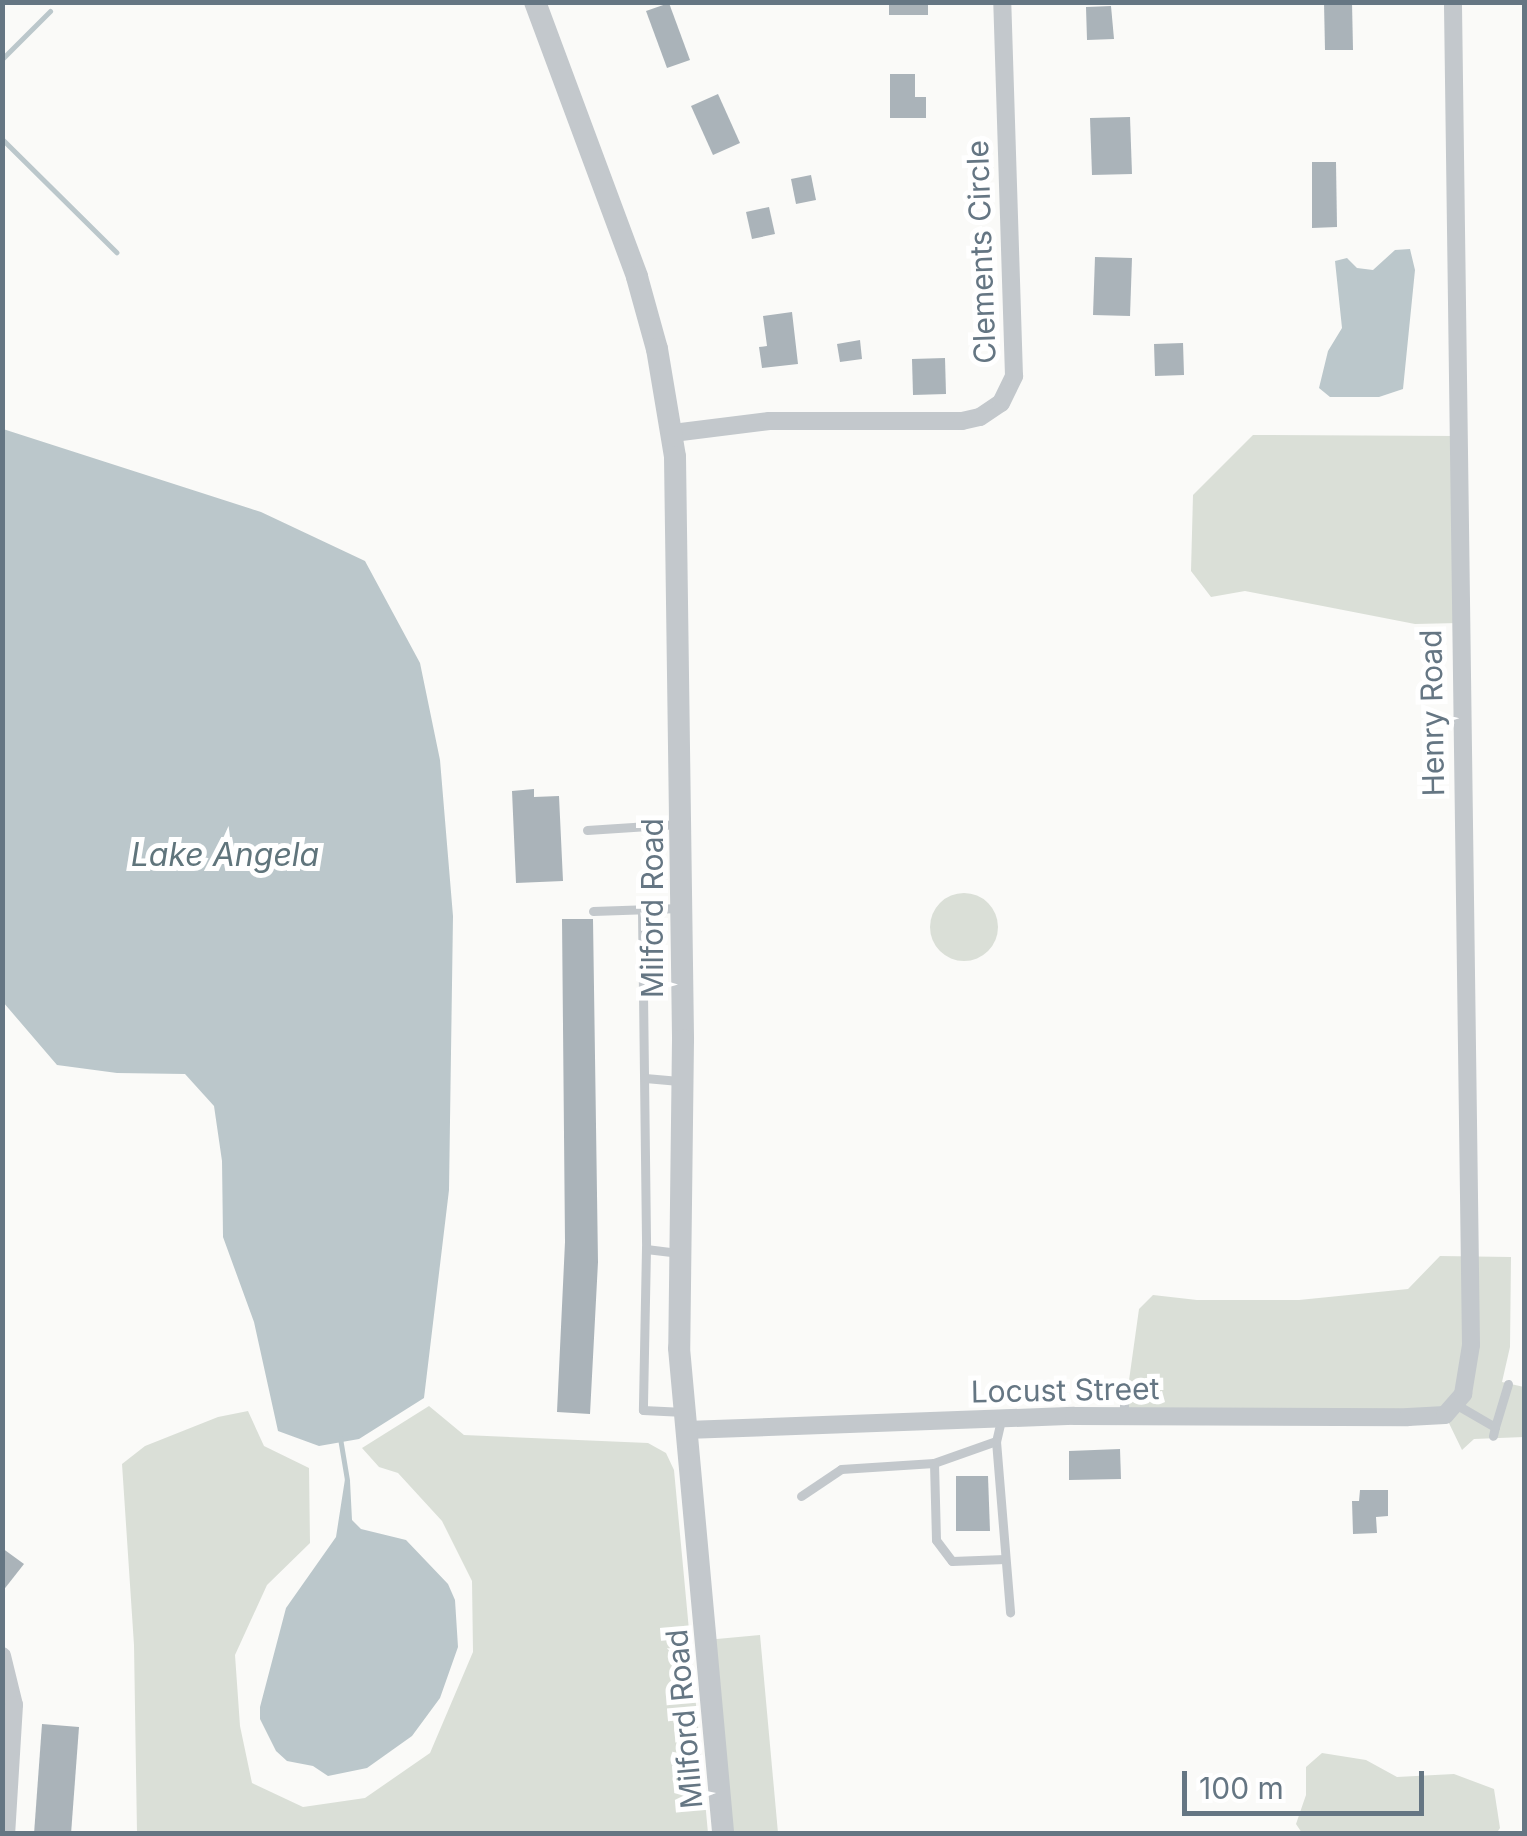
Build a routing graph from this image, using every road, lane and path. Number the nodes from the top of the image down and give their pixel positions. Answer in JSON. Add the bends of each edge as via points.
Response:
{"nodes":[{"id":1,"x":535,"y":2,"type":"edge"},
{"id":2,"x":1002,"y":2,"type":"edge"},
{"id":3,"x":1453,"y":2,"type":"edge"},
{"id":4,"x":673,"y":433,"type":"junction"},
{"id":5,"x":682,"y":824,"type":"junction"},
{"id":6,"x":588,"y":830,"type":"dead end"},
{"id":7,"x":682,"y":907,"type":"junction"},
{"id":8,"x":593,"y":911,"type":"dead end"},
{"id":9,"x":642,"y":911,"type":"junction"},
{"id":10,"x":645,"y":1078,"type":"junction"},
{"id":11,"x":683,"y":1082,"type":"junction"},
{"id":12,"x":646,"y":1248,"type":"junction"},
{"id":13,"x":680,"y":1253,"type":"junction"},
{"id":14,"x":1508,"y":1384,"type":"dead end"},
{"id":15,"x":1124,"y":1391,"type":"dead end"},
{"id":16,"x":1451,"y":1410,"type":"junction"},
{"id":17,"x":1124,"y":1416,"type":"junction"},
{"id":18,"x":1002,"y":1418,"type":"junction"},
{"id":19,"x":685,"y":1421,"type":"junction"},
{"id":20,"x":996,"y":1441,"type":"junction"},
{"id":21,"x":934,"y":1463,"type":"junction"},
{"id":22,"x":801,"y":1496,"type":"dead end"},
{"id":23,"x":1006,"y":1558,"type":"junction"},
{"id":24,"x":1010,"y":1612,"type":"dead end"},
{"id":25,"x":2,"y":1656,"type":"edge"},
{"id":26,"x":7,"y":1745,"type":"edge"},
{"id":27,"x":6,"y":1834,"type":"edge"},
{"id":28,"x":723,"y":1834,"type":"edge"}],
"edges":[{"from":1,"to":4,"type":"street","name":"Milford Road","via":[[637,276]]},
{"from":2,"to":4,"type":"street","name":"Clements Circle","via":[[1014,376],[1002,403],[962,421],[769,421]]},
{"from":3,"to":16,"type":"street","name":"Henry Road","via":[[1471,1345],[1467,1381]]},
{"from":4,"to":5,"type":"street","name":"Milford Road"},
{"from":5,"to":6,"type":"lane"},
{"from":5,"to":7,"type":"street","name":"Milford Road"},
{"from":7,"to":9,"type":"lane"},
{"from":7,"to":11,"type":"street","name":"Milford Road"},
{"from":8,"to":9,"type":"lane"},
{"from":9,"to":10,"type":"lane"},
{"from":10,"to":11,"type":"lane"},
{"from":10,"to":12,"type":"lane"},
{"from":11,"to":13,"type":"street","name":"Milford Road"},
{"from":12,"to":13,"type":"lane"},
{"from":12,"to":19,"type":"lane","via":[[643,1410]]},
{"from":13,"to":19,"type":"street","name":"Milford Road"},
{"from":14,"to":16,"type":"lane","via":[[1494,1431]]},
{"from":15,"to":17,"type":"lane"},
{"from":16,"to":17,"type":"street","name":"Locust Street"},
{"from":17,"to":18,"type":"street","name":"Locust Street"},
{"from":18,"to":19,"type":"street","name":"Locust Street"},
{"from":18,"to":20,"type":"lane"},
{"from":19,"to":28,"type":"street","name":"Milford Road"},
{"from":20,"to":21,"type":"lane"},
{"from":20,"to":23,"type":"lane"},
{"from":21,"to":22,"type":"lane","via":[[840,1470]]},
{"from":21,"to":23,"type":"lane","via":[[936,1540],[952,1561]]},
{"from":23,"to":24,"type":"lane"},
{"from":25,"to":26,"type":"street","via":[[14,1705]]},
{"from":26,"to":27,"type":"street"}]}
